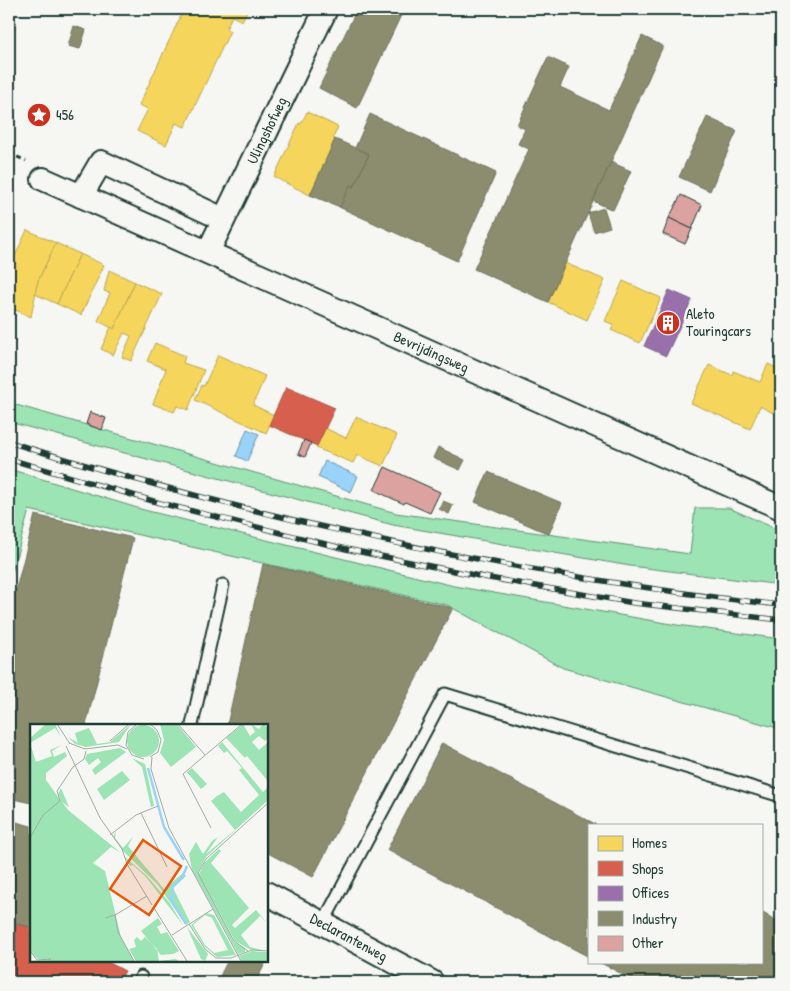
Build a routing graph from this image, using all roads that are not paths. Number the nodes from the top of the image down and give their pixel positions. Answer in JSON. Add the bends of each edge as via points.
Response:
{"nodes":[{"id":1,"x":326,"y":9,"type":"edge"},
{"id":2,"x":43,"y":179,"type":"dead end"},
{"id":3,"x":81,"y":196,"type":"junction"},
{"id":4,"x":223,"y":219,"type":"junction"},
{"id":5,"x":208,"y":252,"type":"junction"},
{"id":6,"x":781,"y":508,"type":"edge"},
{"id":7,"x":222,"y":585,"type":"dead end"},
{"id":8,"x":192,"y":724,"type":"edge"},
{"id":9,"x":781,"y":796,"type":"edge"},
{"id":10,"x":268,"y":894,"type":"edge"},
{"id":11,"x":323,"y":923,"type":"junction"},
{"id":12,"x":432,"y":982,"type":"edge"}],
"edges":[{"from":1,"to":4,"type":"street","name":"Ulingshofweg"},
{"from":2,"to":3,"type":"street","name":"Bevrijdingsweg"},
{"from":3,"to":4,"type":"street","via":[[102,162]]},
{"from":3,"to":5,"type":"street","name":"Bevrijdingsweg"},
{"from":4,"to":5,"type":"street","name":"Ulingshofweg"},
{"from":5,"to":6,"type":"street","name":"Bevrijdingsweg"},
{"from":7,"to":8,"type":"lane"},
{"from":9,"to":11,"type":"lane","via":[[445,694]]},
{"from":10,"to":11,"type":"street","name":"Declarantenweg"},
{"from":11,"to":12,"type":"street","name":"Declarantenweg"}]}
